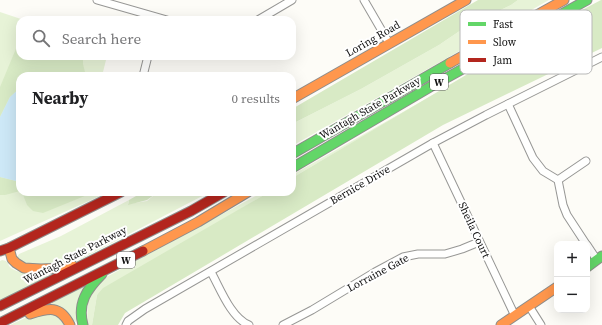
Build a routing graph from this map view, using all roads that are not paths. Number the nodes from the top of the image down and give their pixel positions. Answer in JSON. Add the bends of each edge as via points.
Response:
{"nodes":[{"id":1,"x":97,"y":0,"type":"edge"},
{"id":2,"x":292,"y":0,"type":"edge"},
{"id":3,"x":364,"y":0,"type":"edge"},
{"id":4,"x":466,"y":0,"type":"edge"},
{"id":5,"x":564,"y":0,"type":"edge"},
{"id":6,"x":587,"y":0,"type":"edge"},
{"id":7,"x":546,"y":10,"type":"edge"},
{"id":8,"x":569,"y":10,"type":"edge"},
{"id":9,"x":148,"y":16,"type":"edge"},
{"id":10,"x":265,"y":16,"type":"edge"},
{"id":11,"x":389,"y":43,"type":"junction"},
{"id":12,"x":602,"y":57,"type":"edge"},
{"id":13,"x":460,"y":58,"type":"edge"},
{"id":14,"x":147,"y":60,"type":"edge"},
{"id":15,"x":592,"y":62,"type":"edge"},
{"id":16,"x":460,"y":71,"type":"edge"},
{"id":17,"x":144,"y":72,"type":"edge"},
{"id":18,"x":568,"y":74,"type":"edge"},
{"id":19,"x":296,"y":97,"type":"edge"},
{"id":20,"x":508,"y":104,"type":"junction"},
{"id":21,"x":434,"y":143,"type":"junction"},
{"id":22,"x":296,"y":152,"type":"edge"},
{"id":23,"x":586,"y":161,"type":"dead end"},
{"id":24,"x":296,"y":166,"type":"edge"},
{"id":25,"x":558,"y":180,"type":"junction"},
{"id":26,"x":113,"y":196,"type":"edge"},
{"id":27,"x":217,"y":196,"type":"edge"},
{"id":28,"x":241,"y":196,"type":"edge"},
{"id":29,"x":584,"y":241,"type":"edge"},
{"id":30,"x":479,"y":242,"type":"junction"},
{"id":31,"x":590,"y":248,"type":"edge"},
{"id":32,"x":4,"y":250,"type":"edge"},
{"id":33,"x":102,"y":256,"type":"junction"},
{"id":34,"x":599,"y":258,"type":"edge"},
{"id":35,"x":590,"y":265,"type":"edge"},
{"id":36,"x":105,"y":270,"type":"junction"},
{"id":37,"x":211,"y":272,"type":"junction"},
{"id":38,"x":554,"y":289,"type":"edge"},
{"id":39,"x":0,"y":306,"type":"edge"},
{"id":40,"x":529,"y":306,"type":"junction"},
{"id":41,"x":515,"y":316,"type":"junction"},
{"id":42,"x":0,"y":324,"type":"edge"},
{"id":43,"x":70,"y":325,"type":"edge"},
{"id":44,"x":83,"y":325,"type":"edge"},
{"id":45,"x":126,"y":325,"type":"edge"},
{"id":46,"x":249,"y":325,"type":"edge"},
{"id":47,"x":283,"y":325,"type":"edge"},
{"id":48,"x":501,"y":325,"type":"edge"},
{"id":49,"x":541,"y":325,"type":"edge"}],
"edges":[{"from":1,"to":9,"type":"street"},
{"from":2,"to":10,"type":"street"},
{"from":3,"to":11,"type":"street"},
{"from":4,"to":11,"type":"main road","name":"Loring Road"},
{"from":5,"to":7,"type":"main road","name":"Wantagh State Parkway","number":"W"},
{"from":6,"to":8,"type":"main road","name":"Wantagh State Parkway","number":"W"},
{"from":11,"to":19,"type":"main road","name":"Loring Road"},
{"from":12,"to":15,"type":"street","name":"Bernice Drive"},
{"from":13,"to":22,"type":"main road","name":"Wantagh State Parkway","number":"W"},
{"from":14,"to":17,"type":"street"},
{"from":16,"to":24,"type":"main road","name":"Wantagh State Parkway","number":"W"},
{"from":18,"to":20,"type":"street","name":"Bernice Drive"},
{"from":20,"to":21,"type":"street","name":"Bernice Drive"},
{"from":20,"to":25,"type":"street","via":[[533,158],[543,171]]},
{"from":21,"to":30,"type":"street","name":"Sheila Court"},
{"from":21,"to":37,"type":"street","name":"Bernice Drive"},
{"from":23,"to":25,"type":"street"},
{"from":25,"to":29,"type":"street","via":[[567,215]]},
{"from":26,"to":32,"type":"main road"},
{"from":27,"to":33,"type":"main road","name":"Wantagh State Parkway","number":"W"},
{"from":28,"to":36,"type":"main road","number":"W","via":[[198,222]]},
{"from":30,"to":41,"type":"street","name":"Sheila Court"},
{"from":30,"to":47,"type":"street","name":"Lorraine Gate","via":[[445,254],[403,257]]},
{"from":31,"to":34,"type":"street"},
{"from":32,"to":33,"type":"main road","via":[[24,268],[63,268]]},
{"from":33,"to":39,"type":"main road","name":"Wantagh State Parkway","number":"W"},
{"from":34,"to":35,"type":"main road"},
{"from":36,"to":42,"type":"main road","number":"W"},
{"from":36,"to":44,"type":"main road","via":[[88,291],[82,305]]},
{"from":37,"to":45,"type":"street","name":"Bernice Drive","via":[[145,308]]},
{"from":37,"to":46,"type":"street","via":[[236,315]]},
{"from":38,"to":40,"type":"main road"},
{"from":40,"to":41,"type":"main road"},
{"from":40,"to":49,"type":"street"},
{"from":41,"to":48,"type":"main road"},
{"from":42,"to":43,"type":"main road","via":[[49,309],[64,314]]}]}
